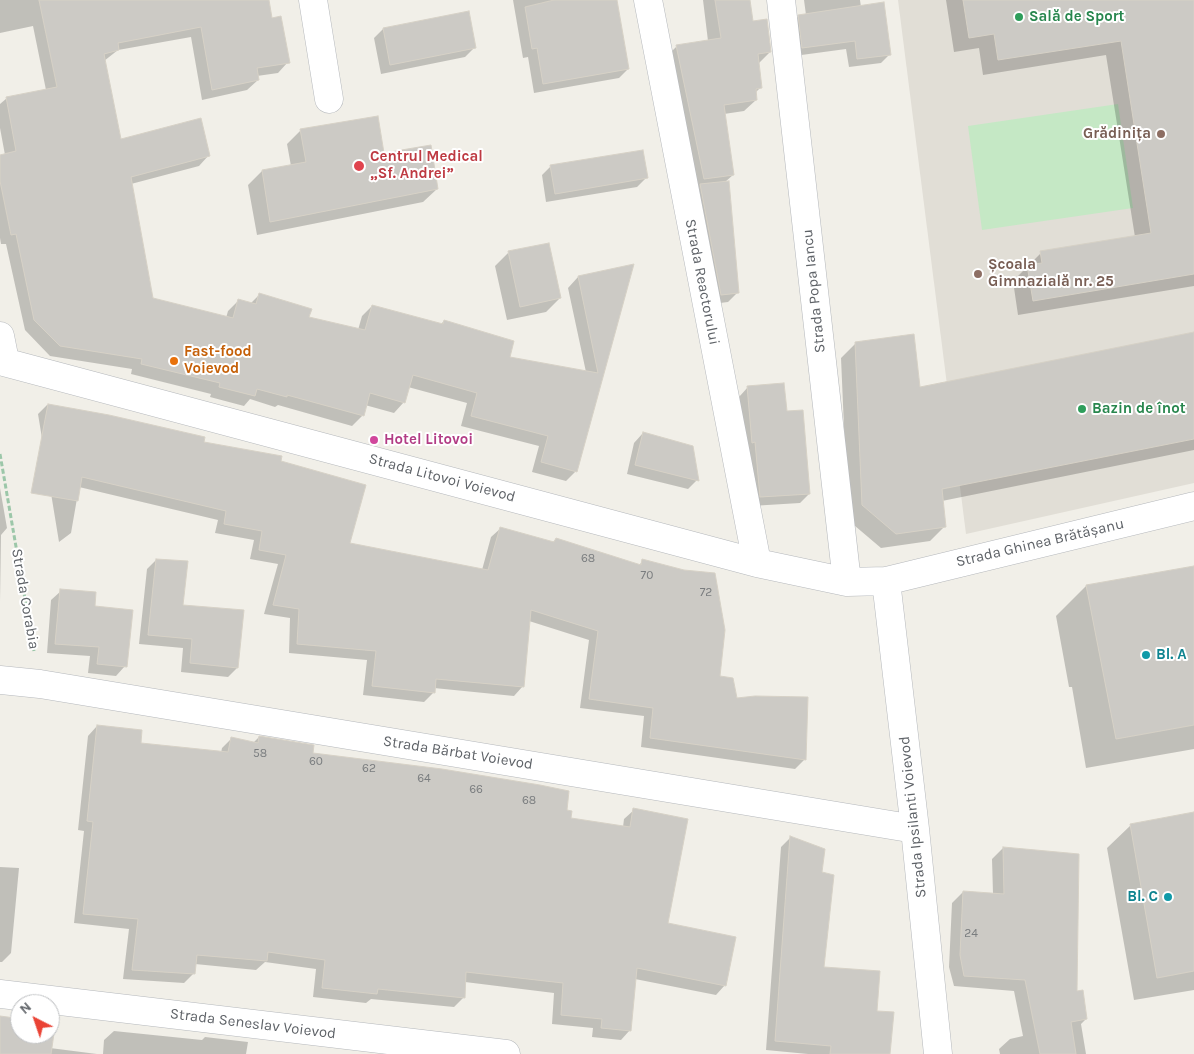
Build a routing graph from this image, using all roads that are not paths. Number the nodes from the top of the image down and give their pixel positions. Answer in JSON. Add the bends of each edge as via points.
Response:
{"nodes":[{"id":1,"x":312,"y":0,"type":"edge"},
{"id":2,"x":648,"y":0,"type":"edge"},
{"id":3,"x":782,"y":0,"type":"edge"},
{"id":4,"x":329,"y":99,"type":"dead end"},
{"id":5,"x":2,"y":352,"type":"edge"},
{"id":6,"x":1194,"y":506,"type":"edge"},
{"id":7,"x":757,"y":563,"type":"junction"},
{"id":8,"x":886,"y":581,"type":"junction"},
{"id":9,"x":847,"y":582,"type":"junction"},
{"id":10,"x":0,"y":680,"type":"edge"},
{"id":11,"x":915,"y":829,"type":"junction"},
{"id":12,"x":0,"y":994,"type":"edge"},
{"id":13,"x":506,"y":1054,"type":"edge"},
{"id":14,"x":938,"y":1054,"type":"edge"}],
"edges":[{"from":1,"to":4,"type":"street"},
{"from":2,"to":7,"type":"street","name":"Strada Reactorului"},
{"from":3,"to":9,"type":"street","name":"Strada Popa Iancu"},
{"from":5,"to":7,"type":"street","name":"Strada Litovoi Voievod"},
{"from":6,"to":8,"type":"street","name":"Strada Ghinea Brătășanu"},
{"from":7,"to":9,"type":"street","name":"Strada Litovoi Voievod"},
{"from":8,"to":9,"type":"street","name":"Strada Litovoi Voievod"},
{"from":8,"to":11,"type":"street","name":"Strada Ipsilanti Voievod"},
{"from":10,"to":11,"type":"street","name":"Strada Bărbat Voievod"},
{"from":11,"to":14,"type":"street","name":"Strada Ipsilanti Voievod"},
{"from":12,"to":13,"type":"street","name":"Strada Seneslav Voievod"}]}
